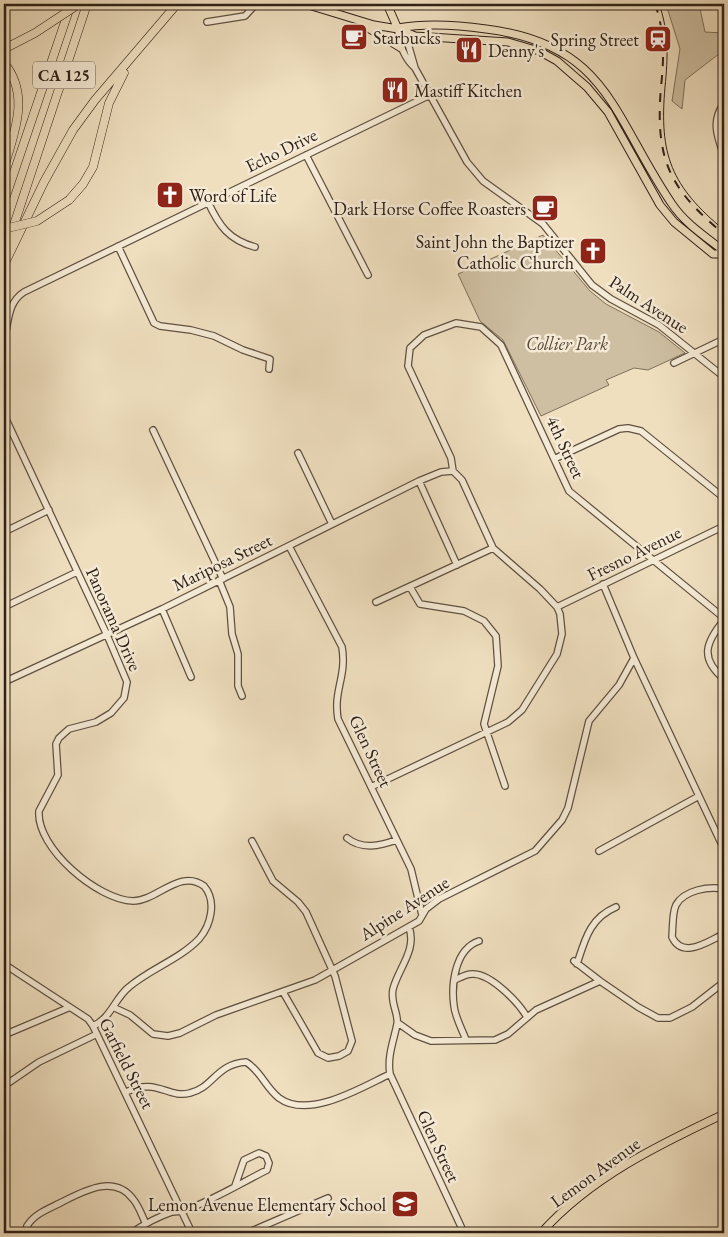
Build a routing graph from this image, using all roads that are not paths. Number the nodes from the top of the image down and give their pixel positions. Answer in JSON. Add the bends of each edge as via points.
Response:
{"nodes":[{"id":1,"x":71,"y":4,"type":"edge"},
{"id":2,"x":79,"y":4,"type":"edge"},
{"id":3,"x":88,"y":4,"type":"edge"},
{"id":4,"x":177,"y":4,"type":"edge"},
{"id":5,"x":256,"y":4,"type":"edge"},
{"id":6,"x":306,"y":4,"type":"edge"},
{"id":7,"x":387,"y":4,"type":"edge"},
{"id":8,"x":360,"y":21,"type":"junction"},
{"id":9,"x":207,"y":22,"type":"dead end"},
{"id":10,"x":398,"y":28,"type":"junction"},
{"id":11,"x":489,"y":29,"type":"junction"},
{"id":12,"x":487,"y":40,"type":"junction"},
{"id":13,"x":401,"y":48,"type":"junction"},
{"id":14,"x":4,"y":49,"type":"edge"},
{"id":15,"x":132,"y":57,"type":"junction"},
{"id":16,"x":4,"y":62,"type":"edge"},
{"id":17,"x":415,"y":68,"type":"junction"},
{"id":18,"x":430,"y":95,"type":"junction"},
{"id":19,"x":724,"y":103,"type":"edge"},
{"id":20,"x":306,"y":155,"type":"junction"},
{"id":21,"x":724,"y":156,"type":"edge"},
{"id":22,"x":4,"y":167,"type":"edge"},
{"id":23,"x":4,"y":202,"type":"edge"},
{"id":24,"x":208,"y":202,"type":"junction"},
{"id":25,"x":4,"y":229,"type":"edge"},
{"id":26,"x":118,"y":246,"type":"junction"},
{"id":27,"x":255,"y":247,"type":"dead end"},
{"id":28,"x":4,"y":255,"type":"edge"},
{"id":29,"x":722,"y":256,"type":"edge"},
{"id":30,"x":4,"y":265,"type":"edge"},
{"id":31,"x":368,"y":276,"type":"dead end"},
{"id":32,"x":724,"y":339,"type":"edge"},
{"id":33,"x":4,"y":340,"type":"edge"},
{"id":34,"x":695,"y":353,"type":"junction"},
{"id":35,"x":674,"y":363,"type":"dead end"},
{"id":36,"x":269,"y":369,"type":"dead end"},
{"id":37,"x":724,"y":377,"type":"edge"},
{"id":38,"x":4,"y":415,"type":"edge"},
{"id":39,"x":153,"y":430,"type":"dead end"},
{"id":40,"x":298,"y":452,"type":"dead end"},
{"id":41,"x":554,"y":459,"type":"junction"},
{"id":42,"x":453,"y":471,"type":"junction"},
{"id":43,"x":419,"y":481,"type":"junction"},
{"id":44,"x":724,"y":498,"type":"edge"},
{"id":45,"x":49,"y":510,"type":"junction"},
{"id":46,"x":332,"y":524,"type":"junction"},
{"id":47,"x":724,"y":526,"type":"edge"},
{"id":48,"x":4,"y":532,"type":"edge"},
{"id":49,"x":289,"y":546,"type":"junction"},
{"id":50,"x":493,"y":548,"type":"junction"},
{"id":51,"x":652,"y":561,"type":"junction"},
{"id":52,"x":457,"y":565,"type":"junction"},
{"id":53,"x":77,"y":572,"type":"junction"},
{"id":54,"x":221,"y":580,"type":"junction"},
{"id":55,"x":602,"y":584,"type":"junction"},
{"id":56,"x":410,"y":587,"type":"junction"},
{"id":57,"x":376,"y":602,"type":"dead end"},
{"id":58,"x":4,"y":607,"type":"edge"},
{"id":59,"x":557,"y":607,"type":"junction"},
{"id":60,"x":162,"y":608,"type":"junction"},
{"id":61,"x":724,"y":619,"type":"edge"},
{"id":62,"x":107,"y":635,"type":"junction"},
{"id":63,"x":634,"y":658,"type":"junction"},
{"id":64,"x":191,"y":676,"type":"dead end"},
{"id":65,"x":724,"y":679,"type":"edge"},
{"id":66,"x":4,"y":682,"type":"edge"},
{"id":67,"x":242,"y":696,"type":"dead end"},
{"id":68,"x":485,"y":732,"type":"junction"},
{"id":69,"x":505,"y":786,"type":"dead end"},
{"id":70,"x":371,"y":787,"type":"junction"},
{"id":71,"x":699,"y":796,"type":"junction"},
{"id":72,"x":347,"y":838,"type":"dead end"},
{"id":73,"x":396,"y":840,"type":"junction"},
{"id":74,"x":252,"y":841,"type":"dead end"},
{"id":75,"x":723,"y":844,"type":"edge"},
{"id":76,"x":599,"y":850,"type":"dead end"},
{"id":77,"x":724,"y":889,"type":"edge"},
{"id":78,"x":616,"y":907,"type":"dead end"},
{"id":79,"x":422,"y":915,"type":"junction"},
{"id":80,"x":409,"y":927,"type":"junction"},
{"id":81,"x":724,"y":934,"type":"edge"},
{"id":82,"x":479,"y":941,"type":"dead end"},
{"id":83,"x":4,"y":964,"type":"edge"},
{"id":84,"x":332,"y":970,"type":"junction"},
{"id":85,"x":455,"y":980,"type":"junction"},
{"id":86,"x":600,"y":981,"type":"junction"},
{"id":87,"x":724,"y":982,"type":"edge"},
{"id":88,"x":283,"y":992,"type":"junction"},
{"id":89,"x":68,"y":1008,"type":"junction"},
{"id":90,"x":114,"y":1008,"type":"junction"},
{"id":91,"x":527,"y":1017,"type":"junction"},
{"id":92,"x":398,"y":1023,"type":"junction"},
{"id":93,"x":93,"y":1026,"type":"junction"},
{"id":94,"x":97,"y":1034,"type":"junction"},
{"id":95,"x":4,"y":1035,"type":"edge"},
{"id":96,"x":466,"y":1040,"type":"junction"},
{"id":97,"x":390,"y":1074,"type":"junction"},
{"id":98,"x":4,"y":1086,"type":"edge"},
{"id":99,"x":126,"y":1092,"type":"junction"},
{"id":100,"x":724,"y":1114,"type":"edge"},
{"id":101,"x":235,"y":1186,"type":"junction"},
{"id":102,"x":328,"y":1198,"type":"dead end"},
{"id":103,"x":182,"y":1212,"type":"junction"},
{"id":104,"x":146,"y":1224,"type":"junction"},
{"id":105,"x":27,"y":1226,"type":"dead end"},
{"id":106,"x":131,"y":1233,"type":"edge"},
{"id":107,"x":192,"y":1233,"type":"edge"},
{"id":108,"x":247,"y":1233,"type":"edge"},
{"id":109,"x":464,"y":1233,"type":"edge"},
{"id":110,"x":541,"y":1233,"type":"edge"}],
"edges":[{"from":1,"to":23,"type":"highway","number":"CA 125"},
{"from":2,"to":14,"type":"highway","bridge":true},
{"from":3,"to":28,"type":"highway","number":"CA 125"},
{"from":4,"to":15,"type":"highway"},
{"from":5,"to":9,"type":"street","via":[[245,16]]},
{"from":6,"to":8,"type":"main road"},
{"from":7,"to":10,"type":"main road"},
{"from":8,"to":10,"type":"main road"},
{"from":8,"to":13,"type":"main road"},
{"from":10,"to":11,"type":"main road","via":[[413,25]]},
{"from":10,"to":12,"type":"main road","via":[[415,36]]},
{"from":10,"to":13,"type":"street","name":"Palm Avenue"},
{"from":10,"to":17,"type":"street","name":"Palm Avenue","via":[[407,40]]},
{"from":11,"to":12,"type":"main road"},
{"from":11,"to":29,"type":"main road","via":[[540,42],[576,61],[591,75],[620,113],[672,205],[695,229],[720,248]]},
{"from":12,"to":29,"type":"main road","via":[[508,42],[539,52],[557,61],[587,87],[612,118],[660,204],[674,222],[713,254]]},
{"from":13,"to":17,"type":"street","name":"Palm Avenue"},
{"from":15,"to":25,"type":"highway","bridge":true,"via":[[109,103],[93,167],[83,184],[69,200],[37,221]]},
{"from":15,"to":30,"type":"highway","via":[[74,130],[44,182]]},
{"from":16,"to":22,"type":"highway","via":[[15,81],[19,103]]},
{"from":17,"to":18,"type":"street","name":"Palm Avenue"},
{"from":18,"to":20,"type":"street","name":"Echo Drive"},
{"from":18,"to":34,"type":"street","name":"Palm Avenue","via":[[467,162],[483,181],[543,224],[592,284],[611,299],[659,325]]},
{"from":19,"to":21,"type":"street","via":[[715,132]]},
{"from":20,"to":24,"type":"street","name":"Echo Drive"},
{"from":20,"to":31,"type":"street"},
{"from":24,"to":26,"type":"street","name":"Echo Drive"},
{"from":24,"to":27,"type":"street","via":[[228,235],[242,244]]},
{"from":26,"to":33,"type":"street","name":"Echo Drive","via":[[18,296],[10,308]]},
{"from":26,"to":36,"type":"street","via":[[154,323],[214,336],[270,359]]},
{"from":32,"to":34,"type":"street"},
{"from":34,"to":35,"type":"street"},
{"from":34,"to":37,"type":"street","name":"Palm Avenue"},
{"from":38,"to":45,"type":"street","name":"Panorama Drive"},
{"from":39,"to":54,"type":"street"},
{"from":40,"to":46,"type":"street"},
{"from":41,"to":42,"type":"street","name":"4th Street","via":[[501,344],[481,327],[456,323],[420,337],[410,348],[408,366],[451,458]]},
{"from":41,"to":44,"type":"street","via":[[619,429],[628,428],[641,431]]},
{"from":41,"to":51,"type":"street","name":"4th Street","via":[[569,491]]},
{"from":42,"to":43,"type":"street","name":"Mariposa Street"},
{"from":42,"to":50,"type":"street","via":[[462,480]]},
{"from":43,"to":46,"type":"street","name":"Mariposa Street"},
{"from":43,"to":52,"type":"street"},
{"from":45,"to":48,"type":"street"},
{"from":45,"to":53,"type":"street","name":"Panorama Drive"},
{"from":46,"to":49,"type":"street","name":"Mariposa Street"},
{"from":47,"to":51,"type":"street","name":"Fresno Avenue"},
{"from":49,"to":54,"type":"street","name":"Mariposa Street"},
{"from":49,"to":70,"type":"street","name":"Glen Street","via":[[342,647],[345,664],[336,700],[338,720]]},
{"from":50,"to":52,"type":"street"},
{"from":50,"to":59,"type":"street"},
{"from":51,"to":55,"type":"street","name":"Fresno Avenue"},
{"from":51,"to":61,"type":"street","name":"4th Street"},
{"from":52,"to":56,"type":"street"},
{"from":53,"to":58,"type":"street"},
{"from":53,"to":62,"type":"street","name":"Panorama Drive"},
{"from":54,"to":60,"type":"street","name":"Mariposa Street"},
{"from":54,"to":67,"type":"street","via":[[230,607],[232,634],[238,654],[238,686]]},
{"from":55,"to":59,"type":"street","name":"Fresno Avenue"},
{"from":55,"to":63,"type":"street"},
{"from":56,"to":57,"type":"street"},
{"from":56,"to":68,"type":"street","via":[[420,604],[464,611],[484,621],[496,636],[498,666],[484,724]]},
{"from":59,"to":68,"type":"street","via":[[562,634],[554,660],[518,715]]},
{"from":60,"to":62,"type":"street","name":"Mariposa Street"},
{"from":60,"to":64,"type":"street"},
{"from":61,"to":65,"type":"street","via":[[712,634],[708,650],[713,668]]},
{"from":62,"to":66,"type":"street","name":"Mariposa Street"},
{"from":62,"to":90,"type":"street","name":"Panorama Drive","via":[[126,678],[126,695],[107,716],[69,729],[59,738],[56,744],[58,775],[38,811],[42,828],[68,867],[88,884],[126,900],[142,900],[182,881],[193,881],[206,889],[212,904],[211,915],[198,940],[130,986]]},
{"from":63,"to":71,"type":"street"},
{"from":63,"to":79,"type":"street","name":"Alpine Avenue","via":[[619,685],[588,721],[568,808],[562,820],[528,856],[439,899]]},
{"from":68,"to":69,"type":"street"},
{"from":68,"to":70,"type":"street"},
{"from":70,"to":73,"type":"street","name":"Glen Street"},
{"from":71,"to":75,"type":"street"},
{"from":71,"to":76,"type":"street"},
{"from":72,"to":73,"type":"street","via":[[373,846]]},
{"from":73,"to":79,"type":"street","name":"Glen Street","via":[[411,869]]},
{"from":74,"to":84,"type":"street","via":[[273,881],[306,912]]},
{"from":77,"to":81,"type":"street","via":[[695,891],[682,899],[676,906],[672,937],[679,946],[690,949]]},
{"from":78,"to":86,"type":"street","via":[[591,925],[576,963]]},
{"from":79,"to":80,"type":"street","name":"Alpine Avenue"},
{"from":80,"to":84,"type":"street","name":"Alpine Avenue"},
{"from":80,"to":92,"type":"street","name":"Glen Street","via":[[413,940],[392,995]]},
{"from":82,"to":85,"type":"street","via":[[460,956]]},
{"from":83,"to":89,"type":"street","name":"Garfield Street"},
{"from":84,"to":88,"type":"street","name":"Alpine Avenue"},
{"from":84,"to":88,"type":"street","via":[[352,1038],[350,1048],[342,1055],[328,1058],[318,1053]]},
{"from":85,"to":91,"type":"street","via":[[471,974],[479,975],[510,994]]},
{"from":85,"to":96,"type":"street","via":[[454,1007]]},
{"from":86,"to":87,"type":"street","via":[[658,1018],[670,1018],[692,1007]]},
{"from":86,"to":91,"type":"street"},
{"from":88,"to":90,"type":"street","name":"Alpine Avenue","via":[[168,1036],[153,1034],[130,1015]]},
{"from":89,"to":93,"type":"street","name":"Garfield Street","via":[[88,1019]]},
{"from":89,"to":95,"type":"street"},
{"from":90,"to":93,"type":"street"},
{"from":91,"to":96,"type":"street","via":[[498,1040]]},
{"from":92,"to":96,"type":"street","via":[[426,1040]]},
{"from":92,"to":97,"type":"street","name":"Glen Street","via":[[394,1031]]},
{"from":93,"to":94,"type":"street","name":"Garfield Street"},
{"from":94,"to":98,"type":"street","via":[[39,1062]]},
{"from":94,"to":99,"type":"street","name":"Garfield Street"},
{"from":97,"to":99,"type":"street","via":[[311,1106],[280,1098],[257,1068],[246,1062],[226,1066],[197,1091],[188,1094],[149,1086]]},
{"from":97,"to":109,"type":"street","name":"Glen Street"},
{"from":99,"to":103,"type":"street","name":"Garfield Street"},
{"from":100,"to":110,"type":"main road","name":"Lemon Avenue","via":[[633,1158],[564,1210]]},
{"from":101,"to":101,"type":"street","via":[[267,1170],[266,1156],[259,1153],[244,1160]]},
{"from":101,"to":103,"type":"street"},
{"from":102,"to":108,"type":"street"},
{"from":103,"to":104,"type":"street","via":[[173,1212]]},
{"from":103,"to":107,"type":"street","name":"Garfield Street"},
{"from":104,"to":105,"type":"street","via":[[134,1200],[126,1192],[106,1186],[93,1187],[32,1217]]},
{"from":104,"to":106,"type":"street"}]}
